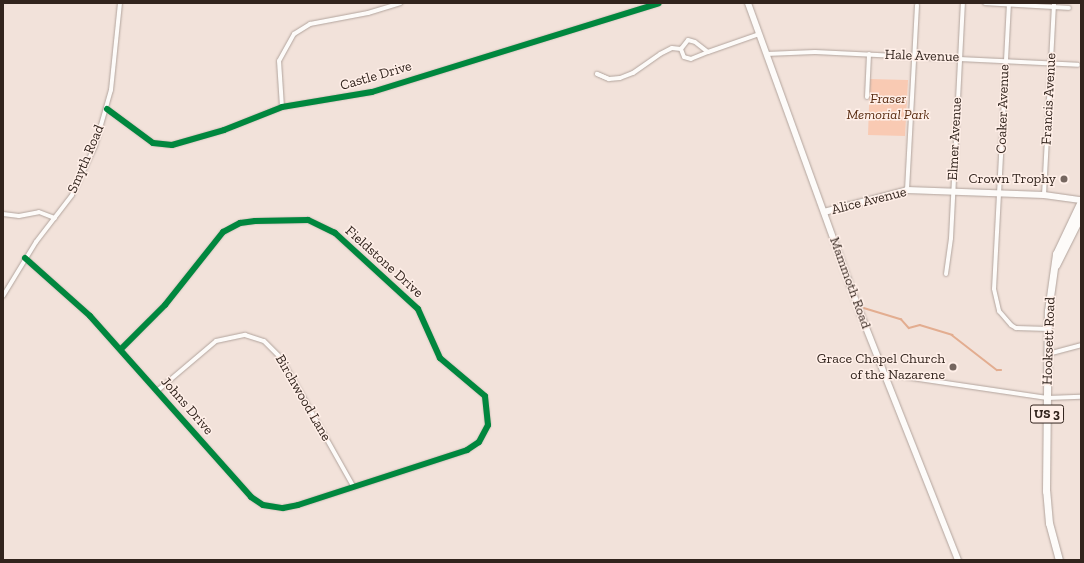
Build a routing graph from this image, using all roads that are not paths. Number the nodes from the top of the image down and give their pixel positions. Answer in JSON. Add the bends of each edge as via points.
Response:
{"nodes":[{"id":1,"x":120,"y":3,"type":"edge"},
{"id":2,"x":400,"y":3,"type":"edge"},
{"id":3,"x":659,"y":3,"type":"edge"},
{"id":4,"x":748,"y":3,"type":"edge"},
{"id":5,"x":963,"y":3,"type":"edge"},
{"id":6,"x":985,"y":3,"type":"edge"},
{"id":7,"x":1009,"y":4,"type":"edge"},
{"id":8,"x":916,"y":5,"type":"dead end"},
{"id":9,"x":1054,"y":5,"type":"edge"},
{"id":10,"x":1069,"y":8,"type":"dead end"},
{"id":11,"x":759,"y":34,"type":"junction"},
{"id":12,"x":681,"y":49,"type":"junction"},
{"id":13,"x":708,"y":52,"type":"junction"},
{"id":14,"x":766,"y":54,"type":"junction"},
{"id":15,"x":869,"y":54,"type":"junction"},
{"id":16,"x":913,"y":56,"type":"junction"},
{"id":17,"x":960,"y":58,"type":"junction"},
{"id":18,"x":1005,"y":60,"type":"junction"},
{"id":19,"x":1051,"y":63,"type":"junction"},
{"id":20,"x":1078,"y":64,"type":"dead end"},
{"id":21,"x":609,"y":79,"type":"dead end"},
{"id":22,"x":867,"y":97,"type":"dead end"},
{"id":23,"x":282,"y":107,"type":"junction"},
{"id":24,"x":107,"y":109,"type":"junction"},
{"id":25,"x":907,"y":190,"type":"junction"},
{"id":26,"x":952,"y":191,"type":"junction"},
{"id":27,"x":1000,"y":193,"type":"junction"},
{"id":28,"x":1044,"y":195,"type":"junction"},
{"id":29,"x":1081,"y":201,"type":"edge"},
{"id":30,"x":824,"y":212,"type":"junction"},
{"id":31,"x":3,"y":214,"type":"edge"},
{"id":32,"x":1081,"y":215,"type":"edge"},
{"id":33,"x":54,"y":218,"type":"junction"},
{"id":34,"x":25,"y":258,"type":"junction"},
{"id":35,"x":1056,"y":265,"type":"junction"},
{"id":36,"x":946,"y":274,"type":"dead end"},
{"id":37,"x":3,"y":296,"type":"edge"},
{"id":38,"x":1048,"y":329,"type":"junction"},
{"id":39,"x":1081,"y":345,"type":"edge"},
{"id":40,"x":121,"y":349,"type":"junction"},
{"id":41,"x":1048,"y":354,"type":"junction"},
{"id":42,"x":885,"y":374,"type":"junction"},
{"id":43,"x":157,"y":391,"type":"junction"},
{"id":44,"x":1081,"y":397,"type":"edge"},
{"id":45,"x":1047,"y":398,"type":"junction"},
{"id":46,"x":353,"y":486,"type":"junction"},
{"id":47,"x":958,"y":560,"type":"edge"},
{"id":48,"x":1058,"y":560,"type":"edge"}],
"edges":[{"from":1,"to":24,"type":"street","name":"Smyth Road","via":[[115,66]]},
{"from":2,"to":23,"type":"street","via":[[368,13],[310,24],[294,34],[279,61]]},
{"from":3,"to":23,"type":"street","name":"Castle Drive","via":[[372,92]]},
{"from":4,"to":11,"type":"main road","name":"Mammoth Road"},
{"from":5,"to":17,"type":"street","name":"Elmer Avenue"},
{"from":6,"to":7,"type":"street"},
{"from":7,"to":9,"type":"street"},
{"from":7,"to":18,"type":"street","name":"Coaker Avenue"},
{"from":8,"to":16,"type":"street"},
{"from":9,"to":10,"type":"street"},
{"from":9,"to":19,"type":"street","name":"Francis Avenue"},
{"from":11,"to":13,"type":"street"},
{"from":11,"to":14,"type":"main road","name":"Mammoth Road"},
{"from":12,"to":13,"type":"street","via":[[687,59]]},
{"from":12,"to":13,"type":"street","via":[[684,43],[691,40]]},
{"from":12,"to":21,"type":"street","via":[[672,48],[633,73]]},
{"from":14,"to":15,"type":"street","name":"Hale Avenue","via":[[790,51]]},
{"from":14,"to":30,"type":"main road","name":"Mammoth Road"},
{"from":15,"to":16,"type":"street","name":"Hale Avenue"},
{"from":15,"to":22,"type":"street"},
{"from":16,"to":17,"type":"street","name":"Hale Avenue"},
{"from":16,"to":25,"type":"street"},
{"from":17,"to":18,"type":"street","name":"Hale Avenue"},
{"from":17,"to":26,"type":"street","name":"Elmer Avenue"},
{"from":18,"to":19,"type":"street","name":"Hale Avenue"},
{"from":18,"to":27,"type":"street","name":"Coaker Avenue"},
{"from":19,"to":20,"type":"street","name":"Hale Avenue"},
{"from":19,"to":28,"type":"street","name":"Francis Avenue"},
{"from":23,"to":24,"type":"street","name":"Castle Drive","via":[[196,139],[162,145],[144,138]]},
{"from":24,"to":33,"type":"street","name":"Smyth Road","via":[[81,178]]},
{"from":25,"to":26,"type":"main road","name":"Alice Avenue"},
{"from":25,"to":30,"type":"main road","name":"Alice Avenue"},
{"from":26,"to":27,"type":"main road","name":"Alice Avenue"},
{"from":26,"to":36,"type":"street","name":"Elmer Avenue","via":[[952,238]]},
{"from":27,"to":28,"type":"main road","name":"Alice Avenue"},
{"from":27,"to":38,"type":"street","name":"Coaker Avenue","via":[[994,289],[999,311],[1016,328]]},
{"from":28,"to":29,"type":"main road","name":"Alice Avenue"},
{"from":29,"to":35,"type":"main road","name":"Hooksett Road","number":"US 3","via":[[1060,243]]},
{"from":30,"to":42,"type":"main road","name":"Mammoth Road"},
{"from":31,"to":33,"type":"street","via":[[18,216],[39,212]]},
{"from":32,"to":35,"type":"main road","name":"Hooksett Road","number":"US 3"},
{"from":33,"to":34,"type":"street","name":"Smyth Road"},
{"from":34,"to":37,"type":"street","name":"Smyth Road"},
{"from":34,"to":40,"type":"street","name":"Johns Drive"},
{"from":35,"to":38,"type":"main road","name":"Hooksett Road","number":"US 3"},
{"from":38,"to":41,"type":"main road","name":"Hooksett Road","number":"US 3"},
{"from":39,"to":41,"type":"street"},
{"from":40,"to":43,"type":"street","name":"Johns Drive"},
{"from":40,"to":46,"type":"street","name":"Fieldstone Drive","via":[[146,328],[215,239],[231,227],[254,221],[289,219],[308,220],[327,227],[418,309],[440,358],[482,392],[488,406],[488,425],[475,445]]},
{"from":41,"to":45,"type":"main road","name":"Hooksett Road","number":"US 3"},
{"from":42,"to":45,"type":"street"},
{"from":42,"to":47,"type":"main road","name":"Mammoth Road"},
{"from":43,"to":46,"type":"street","name":"Johns Drive","via":[[251,497],[263,505],[283,508],[298,505]]},
{"from":43,"to":46,"type":"street","name":"Birchwood Lane","via":[[216,341],[245,335],[264,340],[281,358]]},
{"from":44,"to":45,"type":"street"},
{"from":45,"to":48,"type":"main road","name":"Hooksett Road","number":"US 3","via":[[1047,506]]}]}
